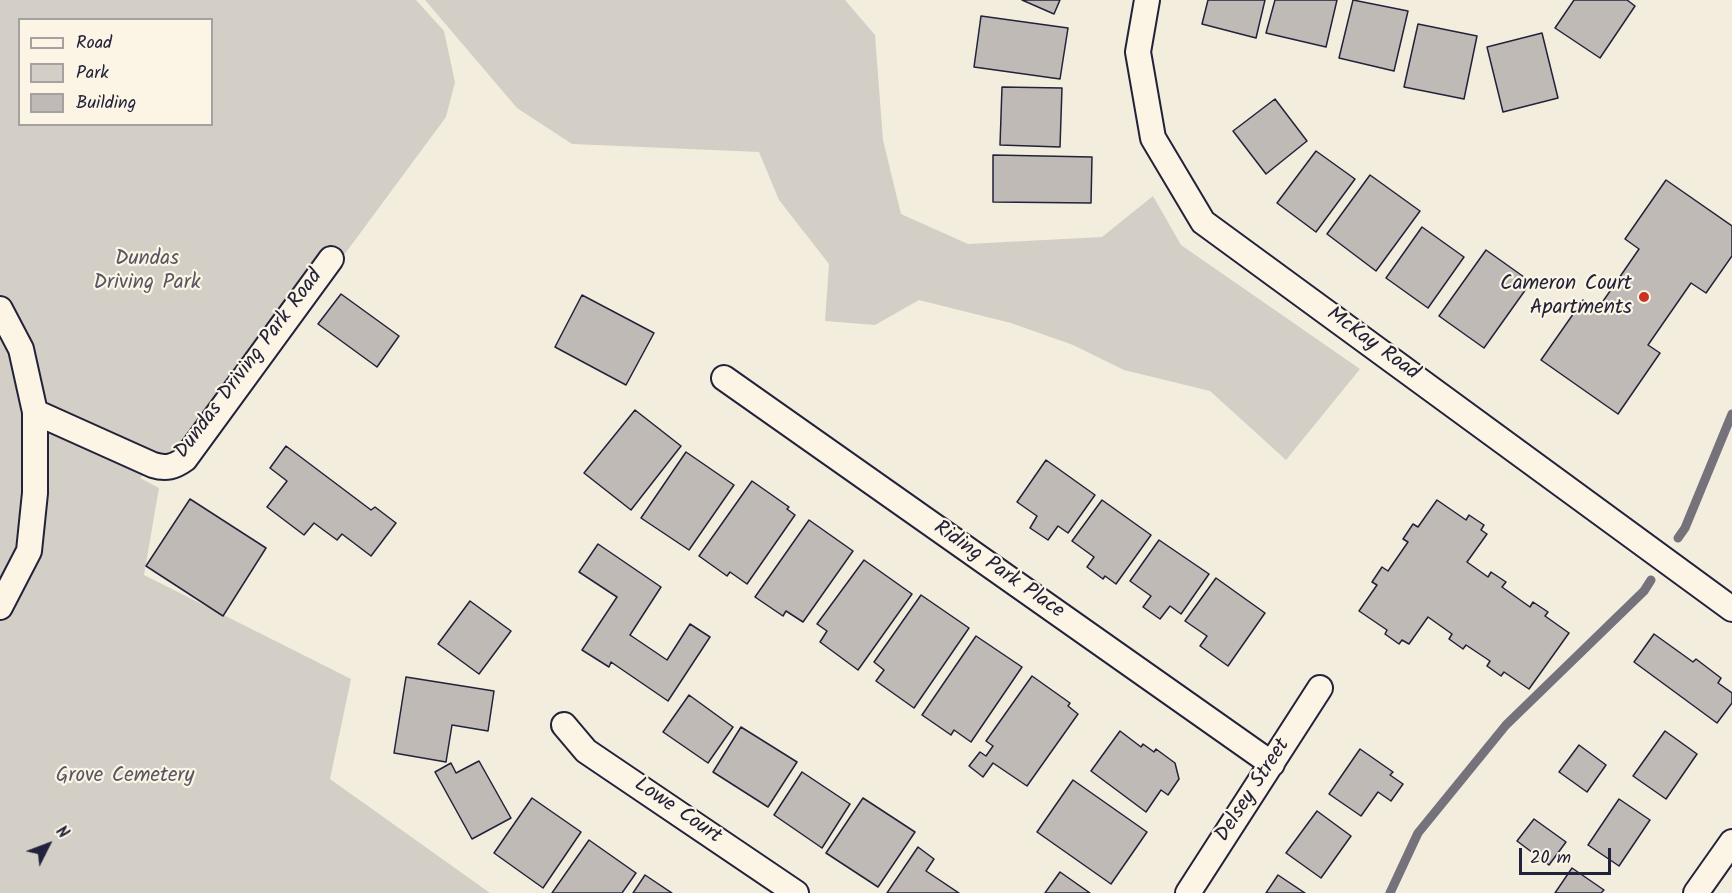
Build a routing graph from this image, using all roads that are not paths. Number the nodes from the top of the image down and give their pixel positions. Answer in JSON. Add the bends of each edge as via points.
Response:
{"nodes":[{"id":1,"x":1147,"y":0,"type":"edge"},
{"id":2,"x":331,"y":258,"type":"dead end"},
{"id":3,"x":0,"y":309,"type":"edge"},
{"id":4,"x":724,"y":378,"type":"dead end"},
{"id":5,"x":35,"y":412,"type":"junction"},
{"id":6,"x":0,"y":607,"type":"edge"},
{"id":7,"x":1732,"y":609,"type":"edge"},
{"id":8,"x":1320,"y":688,"type":"dead end"},
{"id":9,"x":564,"y":725,"type":"dead end"},
{"id":10,"x":1272,"y":764,"type":"junction"},
{"id":11,"x":1732,"y":842,"type":"edge"},
{"id":12,"x":796,"y":893,"type":"edge"},
{"id":13,"x":1188,"y":893,"type":"edge"},
{"id":14,"x":1696,"y":893,"type":"edge"}],
"edges":[{"from":1,"to":7,"type":"street","name":"McKay Road","via":[[1138,52],[1153,138],[1203,222]]},
{"from":2,"to":5,"type":"street","name":"Dundas Driving Park Road","via":[[179,464],[171,468],[153,465]]},
{"from":3,"to":5,"type":"street","via":[[21,349]]},
{"from":4,"to":10,"type":"street","name":"Riding Park Place"},
{"from":5,"to":6,"type":"street","via":[[29,551]]},
{"from":8,"to":10,"type":"street","name":"Delsey Street"},
{"from":9,"to":12,"type":"street","name":"Lowe Court","via":[[586,750]]},
{"from":10,"to":13,"type":"street","name":"Delsey Street"},
{"from":11,"to":14,"type":"street"}]}
